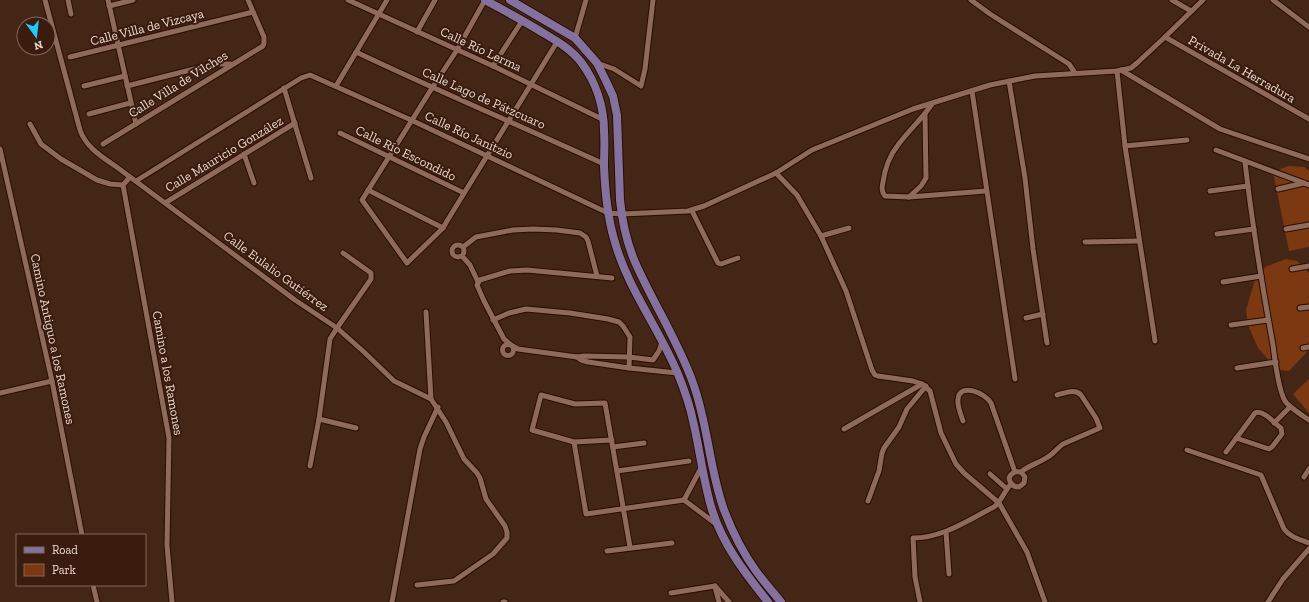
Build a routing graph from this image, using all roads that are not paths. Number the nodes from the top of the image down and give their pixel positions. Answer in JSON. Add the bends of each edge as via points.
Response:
{"nodes":[{"id":1,"x":45,"y":0,"type":"edge"},
{"id":2,"x":68,"y":0,"type":"edge"},
{"id":3,"x":108,"y":0,"type":"edge"},
{"id":4,"x":133,"y":0,"type":"edge"},
{"id":5,"x":248,"y":0,"type":"edge"},
{"id":6,"x":348,"y":0,"type":"edge"},
{"id":7,"x":387,"y":0,"type":"edge"},
{"id":8,"x":435,"y":0,"type":"edge"},
{"id":9,"x":485,"y":0,"type":"edge"},
{"id":10,"x":510,"y":0,"type":"edge"},
{"id":11,"x":586,"y":0,"type":"edge"},
{"id":12,"x":653,"y":0,"type":"edge"},
{"id":13,"x":971,"y":0,"type":"edge"},
{"id":14,"x":1172,"y":0,"type":"edge"},
{"id":15,"x":1202,"y":0,"type":"edge"},
{"id":16,"x":1273,"y":0,"type":"edge"},
{"id":17,"x":109,"y":6,"type":"junction"},
{"id":18,"x":1191,"y":11,"type":"junction"},
{"id":19,"x":253,"y":12,"type":"junction"},
{"id":20,"x":71,"y":14,"type":"dead end"},
{"id":21,"x":378,"y":14,"type":"junction"},
{"id":22,"x":522,"y":21,"type":"junction"},
{"id":23,"x":1309,"y":27,"type":"edge"},
{"id":24,"x":417,"y":32,"type":"junction"},
{"id":25,"x":575,"y":38,"type":"junction"},
{"id":26,"x":1165,"y":38,"type":"junction"},
{"id":27,"x":557,"y":42,"type":"junction"},
{"id":28,"x":118,"y":46,"type":"junction"},
{"id":29,"x":457,"y":50,"type":"junction"},
{"id":30,"x":356,"y":52,"type":"junction"},
{"id":31,"x":70,"y":58,"type":"dead end"},
{"id":32,"x":597,"y":63,"type":"junction"},
{"id":33,"x":231,"y":64,"type":"junction"},
{"id":34,"x":493,"y":66,"type":"junction"},
{"id":35,"x":1119,"y":70,"type":"junction"},
{"id":36,"x":1075,"y":72,"type":"junction"},
{"id":37,"x":125,"y":76,"type":"junction"},
{"id":38,"x":1009,"y":81,"type":"junction"},
{"id":39,"x":531,"y":85,"type":"junction"},
{"id":40,"x":84,"y":86,"type":"dead end"},
{"id":41,"x":127,"y":86,"type":"junction"},
{"id":42,"x":336,"y":86,"type":"junction"},
{"id":43,"x":284,"y":88,"type":"junction"},
{"id":44,"x":432,"y":88,"type":"junction"},
{"id":45,"x":972,"y":91,"type":"junction"},
{"id":46,"x":130,"y":103,"type":"junction"},
{"id":47,"x":932,"y":104,"type":"junction"},
{"id":48,"x":89,"y":114,"type":"dead end"},
{"id":49,"x":925,"y":114,"type":"junction"},
{"id":50,"x":1309,"y":119,"type":"edge"},
{"id":51,"x":411,"y":120,"type":"junction"},
{"id":52,"x":509,"y":120,"type":"junction"},
{"id":53,"x":604,"y":120,"type":"junction"},
{"id":54,"x":30,"y":124,"type":"dead end"},
{"id":55,"x":136,"y":124,"type":"junction"},
{"id":56,"x":295,"y":124,"type":"junction"},
{"id":57,"x":340,"y":133,"type":"dead end"},
{"id":58,"x":1187,"y":140,"type":"dead end"},
{"id":59,"x":103,"y":144,"type":"dead end"},
{"id":60,"x":1125,"y":146,"type":"junction"},
{"id":61,"x":0,"y":149,"type":"edge"},
{"id":62,"x":1216,"y":150,"type":"dead end"},
{"id":63,"x":244,"y":154,"type":"junction"},
{"id":64,"x":487,"y":156,"type":"junction"},
{"id":65,"x":390,"y":157,"type":"junction"},
{"id":66,"x":1309,"y":160,"type":"edge"},
{"id":67,"x":1245,"y":162,"type":"junction"},
{"id":68,"x":604,"y":164,"type":"junction"},
{"id":69,"x":776,"y":173,"type":"junction"},
{"id":70,"x":130,"y":177,"type":"junction"},
{"id":71,"x":311,"y":178,"type":"dead end"},
{"id":72,"x":136,"y":181,"type":"junction"},
{"id":73,"x":254,"y":183,"type":"dead end"},
{"id":74,"x":1307,"y":184,"type":"edge"},
{"id":75,"x":122,"y":185,"type":"junction"},
{"id":76,"x":1248,"y":186,"type":"junction"},
{"id":77,"x":1278,"y":189,"type":"dead end"},
{"id":78,"x":368,"y":190,"type":"junction"},
{"id":79,"x":986,"y":191,"type":"junction"},
{"id":80,"x":1210,"y":191,"type":"dead end"},
{"id":81,"x":464,"y":193,"type":"junction"},
{"id":82,"x":909,"y":197,"type":"junction"},
{"id":83,"x":165,"y":203,"type":"junction"},
{"id":84,"x":692,"y":211,"type":"junction"},
{"id":85,"x":608,"y":213,"type":"junction"},
{"id":86,"x":622,"y":214,"type":"junction"},
{"id":87,"x":1309,"y":225,"type":"edge"},
{"id":88,"x":442,"y":228,"type":"junction"},
{"id":89,"x":849,"y":228,"type":"dead end"},
{"id":90,"x":1254,"y":229,"type":"junction"},
{"id":91,"x":1286,"y":229,"type":"dead end"},
{"id":92,"x":1217,"y":234,"type":"dead end"},
{"id":93,"x":821,"y":236,"type":"junction"},
{"id":94,"x":1139,"y":241,"type":"junction"},
{"id":95,"x":1085,"y":242,"type":"dead end"},
{"id":96,"x":463,"y":247,"type":"junction"},
{"id":97,"x":343,"y":253,"type":"dead end"},
{"id":98,"x":462,"y":256,"type":"junction"},
{"id":99,"x":738,"y":258,"type":"dead end"},
{"id":100,"x":1309,"y":266,"type":"edge"},
{"id":101,"x":1292,"y":269,"type":"dead end"},
{"id":102,"x":597,"y":276,"type":"junction"},
{"id":103,"x":1261,"y":276,"type":"junction"},
{"id":104,"x":612,"y":278,"type":"dead end"},
{"id":105,"x":478,"y":282,"type":"junction"},
{"id":106,"x":1223,"y":282,"type":"dead end"},
{"id":107,"x":1309,"y":307,"type":"edge"},
{"id":108,"x":1300,"y":308,"type":"dead end"},
{"id":109,"x":426,"y":312,"type":"dead end"},
{"id":110,"x":1043,"y":314,"type":"junction"},
{"id":111,"x":1026,"y":318,"type":"dead end"},
{"id":112,"x":493,"y":320,"type":"junction"},
{"id":113,"x":1268,"y":320,"type":"junction"},
{"id":114,"x":1231,"y":325,"type":"dead end"},
{"id":115,"x":337,"y":328,"type":"junction"},
{"id":116,"x":1155,"y":341,"type":"dead end"},
{"id":117,"x":662,"y":342,"type":"junction"},
{"id":118,"x":1047,"y":343,"type":"dead end"},
{"id":119,"x":1309,"y":347,"type":"edge"},
{"id":120,"x":1303,"y":348,"type":"dead end"},
{"id":121,"x":577,"y":357,"type":"junction"},
{"id":122,"x":629,"y":357,"type":"junction"},
{"id":123,"x":653,"y":360,"type":"junction"},
{"id":124,"x":1276,"y":362,"type":"junction"},
{"id":125,"x":629,"y":368,"type":"junction"},
{"id":126,"x":1237,"y":368,"type":"dead end"},
{"id":127,"x":652,"y":370,"type":"junction"},
{"id":128,"x":677,"y":373,"type":"junction"},
{"id":129,"x":1015,"y":379,"type":"dead end"},
{"id":130,"x":52,"y":381,"type":"junction"},
{"id":131,"x":924,"y":385,"type":"junction"},
{"id":132,"x":0,"y":393,"type":"edge"},
{"id":133,"x":1057,"y":395,"type":"dead end"},
{"id":134,"x":431,"y":399,"type":"junction"},
{"id":135,"x":438,"y":407,"type":"junction"},
{"id":136,"x":1290,"y":407,"type":"junction"},
{"id":137,"x":1301,"y":414,"type":"junction"},
{"id":138,"x":1309,"y":415,"type":"edge"},
{"id":139,"x":319,"y":419,"type":"junction"},
{"id":140,"x":1309,"y":420,"type":"edge"},
{"id":141,"x":963,"y":421,"type":"dead end"},
{"id":142,"x":1274,"y":423,"type":"junction"},
{"id":143,"x":356,"y":428,"type":"dead end"},
{"id":144,"x":844,"y":429,"type":"dead end"},
{"id":145,"x":1236,"y":438,"type":"junction"},
{"id":146,"x":612,"y":440,"type":"junction"},
{"id":147,"x":574,"y":442,"type":"junction"},
{"id":148,"x":644,"y":443,"type":"dead end"},
{"id":149,"x":613,"y":447,"type":"junction"},
{"id":150,"x":1187,"y":450,"type":"dead end"},
{"id":151,"x":1226,"y":452,"type":"dead end"},
{"id":152,"x":688,"y":461,"type":"dead end"},
{"id":153,"x":310,"y":466,"type":"dead end"},
{"id":154,"x":701,"y":468,"type":"junction"},
{"id":155,"x":1309,"y":469,"type":"edge"},
{"id":156,"x":617,"y":471,"type":"junction"},
{"id":157,"x":1018,"y":472,"type":"junction"},
{"id":158,"x":990,"y":474,"type":"dead end"},
{"id":159,"x":1304,"y":477,"type":"dead end"},
{"id":160,"x":1011,"y":484,"type":"junction"},
{"id":161,"x":1006,"y":489,"type":"junction"},
{"id":162,"x":684,"y":500,"type":"junction"},
{"id":163,"x":868,"y":501,"type":"dead end"},
{"id":164,"x":999,"y":502,"type":"junction"},
{"id":165,"x":624,"y":509,"type":"junction"},
{"id":166,"x":719,"y":526,"type":"junction"},
{"id":167,"x":946,"y":532,"type":"junction"},
{"id":168,"x":82,"y":534,"type":"edge"},
{"id":169,"x":672,"y":543,"type":"dead end"},
{"id":170,"x":1309,"y":543,"type":"edge"},
{"id":171,"x":630,"y":547,"type":"junction"},
{"id":172,"x":1309,"y":548,"type":"edge"},
{"id":173,"x":607,"y":551,"type":"dead end"},
{"id":174,"x":949,"y":574,"type":"dead end"},
{"id":175,"x":417,"y":585,"type":"dead end"},
{"id":176,"x":93,"y":586,"type":"edge"},
{"id":177,"x":715,"y":586,"type":"junction"},
{"id":178,"x":671,"y":593,"type":"dead end"},
{"id":179,"x":97,"y":602,"type":"edge"},
{"id":180,"x":172,"y":602,"type":"edge"},
{"id":181,"x":392,"y":602,"type":"edge"},
{"id":182,"x":718,"y":602,"type":"edge"},
{"id":183,"x":729,"y":602,"type":"edge"},
{"id":184,"x":768,"y":602,"type":"edge"},
{"id":185,"x":782,"y":602,"type":"edge"},
{"id":186,"x":920,"y":602,"type":"edge"},
{"id":187,"x":1045,"y":602,"type":"edge"},
{"id":188,"x":1268,"y":602,"type":"edge"}],
"edges":[{"from":1,"to":70,"type":"street","via":[[83,138],[96,152]]},
{"from":2,"to":20,"type":"street"},
{"from":3,"to":17,"type":"street"},
{"from":4,"to":17,"type":"street"},
{"from":5,"to":19,"type":"street"},
{"from":6,"to":21,"type":"street","name":"Calle Río Lerma"},
{"from":7,"to":21,"type":"street"},
{"from":8,"to":24,"type":"street"},
{"from":9,"to":22,"type":"main road"},
{"from":9,"to":29,"type":"street"},
{"from":10,"to":25,"type":"main road"},
{"from":11,"to":25,"type":"street"},
{"from":12,"to":32,"type":"street","via":[[641,86],[614,69]]},
{"from":13,"to":36,"type":"street","via":[[1069,64]]},
{"from":14,"to":18,"type":"street"},
{"from":15,"to":18,"type":"street"},
{"from":16,"to":23,"type":"street"},
{"from":17,"to":28,"type":"street"},
{"from":18,"to":26,"type":"street"},
{"from":19,"to":28,"type":"street","name":"Calle Villa de Vizcaya"},
{"from":19,"to":33,"type":"street","name":"Calle Villa de Vilches","via":[[264,37],[264,43]]},
{"from":21,"to":24,"type":"street","name":"Calle Río Lerma"},
{"from":21,"to":30,"type":"street"},
{"from":22,"to":27,"type":"main road"},
{"from":22,"to":34,"type":"street"},
{"from":24,"to":29,"type":"street","name":"Calle Río Lerma"},
{"from":25,"to":32,"type":"main road"},
{"from":26,"to":35,"type":"street","via":[[1131,68]]},
{"from":26,"to":50,"type":"street","name":"Privada La Herradura"},
{"from":27,"to":39,"type":"street"},
{"from":27,"to":53,"type":"main road","via":[[582,63],[602,107]]},
{"from":28,"to":31,"type":"street","name":"Calle Villa de Vizcaya"},
{"from":28,"to":37,"type":"street"},
{"from":29,"to":34,"type":"street","name":"Calle Río Lerma"},
{"from":29,"to":44,"type":"street"},
{"from":30,"to":42,"type":"street"},
{"from":30,"to":44,"type":"street","name":"Calle Lago de Pátzcuaro"},
{"from":32,"to":86,"type":"main road","via":[[612,96],[617,115]]},
{"from":33,"to":41,"type":"street","via":[[206,66]]},
{"from":33,"to":55,"type":"street","name":"Calle Villa de Vilches"},
{"from":34,"to":39,"type":"street","name":"Calle Río Lerma"},
{"from":35,"to":36,"type":"street"},
{"from":35,"to":60,"type":"street"},
{"from":35,"to":66,"type":"street","via":[[1220,129]]},
{"from":36,"to":38,"type":"street"},
{"from":37,"to":40,"type":"street"},
{"from":37,"to":41,"type":"street"},
{"from":38,"to":45,"type":"street"},
{"from":38,"to":110,"type":"street"},
{"from":39,"to":52,"type":"street"},
{"from":39,"to":53,"type":"street","name":"Calle Río Lerma"},
{"from":41,"to":46,"type":"street"},
{"from":42,"to":43,"type":"street","name":"Calle Río Janitzio","via":[[312,75]]},
{"from":42,"to":51,"type":"street","name":"Calle Río Janitzio"},
{"from":43,"to":56,"type":"street"},
{"from":43,"to":72,"type":"street"},
{"from":44,"to":51,"type":"street"},
{"from":44,"to":52,"type":"street","name":"Calle Lago de Pátzcuaro"},
{"from":45,"to":47,"type":"street"},
{"from":45,"to":79,"type":"street"},
{"from":46,"to":48,"type":"street"},
{"from":46,"to":55,"type":"street"},
{"from":47,"to":49,"type":"street"},
{"from":47,"to":69,"type":"street","via":[[812,150]]},
{"from":49,"to":82,"type":"street","via":[[926,178]]},
{"from":49,"to":82,"type":"street","via":[[898,145],[885,170],[881,189],[885,196]]},
{"from":51,"to":64,"type":"street","name":"Calle Río Janitzio"},
{"from":51,"to":65,"type":"street"},
{"from":52,"to":64,"type":"street"},
{"from":52,"to":68,"type":"street","name":"Calle Lago de Pátzcuaro"},
{"from":53,"to":68,"type":"main road"},
{"from":54,"to":75,"type":"street","via":[[41,144],[61,159],[97,180]]},
{"from":55,"to":59,"type":"street","name":"Calle Villa de Vilches"},
{"from":56,"to":63,"type":"street","name":"Calle Mauricio González"},
{"from":56,"to":71,"type":"street"},
{"from":57,"to":65,"type":"street","name":"Calle Río Escondido"},
{"from":58,"to":60,"type":"street"},
{"from":60,"to":94,"type":"street"},
{"from":61,"to":130,"type":"street","name":"Camino Antiguo a los Ramones"},
{"from":62,"to":67,"type":"street"},
{"from":63,"to":73,"type":"street"},
{"from":63,"to":83,"type":"street","name":"Calle Mauricio González"},
{"from":64,"to":81,"type":"street"},
{"from":64,"to":85,"type":"street","name":"Calle Río Janitzio"},
{"from":65,"to":78,"type":"street"},
{"from":65,"to":81,"type":"street","name":"Calle Río Escondido"},
{"from":67,"to":74,"type":"street"},
{"from":67,"to":76,"type":"street"},
{"from":68,"to":85,"type":"main road"},
{"from":69,"to":84,"type":"street"},
{"from":69,"to":93,"type":"street","via":[[797,195]]},
{"from":70,"to":72,"type":"street"},
{"from":70,"to":75,"type":"street"},
{"from":72,"to":83,"type":"street"},
{"from":74,"to":77,"type":"street"},
{"from":75,"to":180,"type":"street","name":"Camino a los Ramones","via":[[169,438],[167,545]]},
{"from":76,"to":80,"type":"street"},
{"from":76,"to":90,"type":"street"},
{"from":78,"to":88,"type":"street"},
{"from":78,"to":88,"type":"street","via":[[362,200],[407,263]]},
{"from":79,"to":82,"type":"street"},
{"from":79,"to":129,"type":"street"},
{"from":81,"to":88,"type":"street"},
{"from":83,"to":115,"type":"street","name":"Calle Eulalio Gutiérrez","via":[[295,300]]},
{"from":84,"to":86,"type":"street","name":"Calle Río Janitzio"},
{"from":84,"to":99,"type":"street","via":[[718,263]]},
{"from":85,"to":86,"type":"street","name":"Calle Río Janitzio"},
{"from":85,"to":117,"type":"main road","via":[[626,274]]},
{"from":86,"to":185,"type":"main road","via":[[634,261],[693,382],[705,424],[719,493],[730,523],[757,572]]},
{"from":87,"to":91,"type":"street"},
{"from":89,"to":93,"type":"street"},
{"from":90,"to":92,"type":"street"},
{"from":90,"to":103,"type":"street"},
{"from":93,"to":131,"type":"street","via":[[846,291],[874,373]]},
{"from":94,"to":95,"type":"street"},
{"from":94,"to":116,"type":"street"},
{"from":96,"to":98,"type":"street"},
{"from":96,"to":98,"type":"street","via":[[456,246],[452,251],[455,256]]},
{"from":96,"to":102,"type":"street","via":[[476,237],[513,230],[580,233],[588,241]]},
{"from":97,"to":115,"type":"street","via":[[370,273],[371,279]]},
{"from":98,"to":105,"type":"street","via":[[470,264]]},
{"from":100,"to":101,"type":"street"},
{"from":102,"to":104,"type":"street"},
{"from":102,"to":105,"type":"street","via":[[527,270],[510,271],[483,278]]},
{"from":103,"to":106,"type":"street"},
{"from":103,"to":113,"type":"street"},
{"from":105,"to":112,"type":"street","via":[[477,286]]},
{"from":107,"to":108,"type":"street"},
{"from":109,"to":134,"type":"street"},
{"from":110,"to":111,"type":"street"},
{"from":110,"to":118,"type":"street"},
{"from":112,"to":121,"type":"street","via":[[511,346]]},
{"from":112,"to":122,"type":"street","via":[[526,309],[608,319],[619,322],[627,331],[630,337]]},
{"from":113,"to":114,"type":"street"},
{"from":113,"to":124,"type":"street"},
{"from":115,"to":134,"type":"street","name":"Calle Eulalio Gutiérrez","via":[[394,380]]},
{"from":115,"to":139,"type":"street","via":[[330,339]]},
{"from":117,"to":123,"type":"street"},
{"from":117,"to":128,"type":"main road"},
{"from":119,"to":120,"type":"street"},
{"from":121,"to":122,"type":"street"},
{"from":121,"to":125,"type":"street","via":[[588,362]]},
{"from":122,"to":123,"type":"street"},
{"from":122,"to":125,"type":"street"},
{"from":123,"to":127,"type":"street"},
{"from":124,"to":126,"type":"street"},
{"from":124,"to":136,"type":"street","via":[[1281,390]]},
{"from":125,"to":127,"type":"street"},
{"from":127,"to":128,"type":"street"},
{"from":128,"to":154,"type":"main road","via":[[693,419]]},
{"from":130,"to":132,"type":"street"},
{"from":130,"to":168,"type":"street","name":"Camino Antiguo a los Ramones"},
{"from":131,"to":144,"type":"street"},
{"from":131,"to":163,"type":"street","via":[[884,448]]},
{"from":131,"to":164,"type":"street","via":[[932,395],[940,433],[960,469]]},
{"from":133,"to":157,"type":"street","via":[[1078,392],[1100,428],[1063,444],[1048,458]]},
{"from":134,"to":135,"type":"street"},
{"from":135,"to":175,"type":"street","via":[[464,459],[480,478],[486,499],[505,526],[507,538],[494,554],[454,581]]},
{"from":135,"to":181,"type":"street","via":[[424,437],[418,460]]},
{"from":136,"to":137,"type":"street"},
{"from":136,"to":142,"type":"street"},
{"from":137,"to":138,"type":"street"},
{"from":137,"to":140,"type":"street"},
{"from":139,"to":143,"type":"street"},
{"from":139,"to":153,"type":"street"},
{"from":141,"to":157,"type":"street","via":[[958,402],[959,395],[975,390],[986,396]]},
{"from":142,"to":145,"type":"street","via":[[1261,412],[1256,412]]},
{"from":142,"to":145,"type":"street","via":[[1281,428],[1282,434],[1270,448]]},
{"from":145,"to":151,"type":"street"},
{"from":146,"to":147,"type":"street"},
{"from":146,"to":147,"type":"street","via":[[605,403],[575,404],[541,395],[532,430]]},
{"from":146,"to":149,"type":"street"},
{"from":147,"to":165,"type":"street","via":[[586,514]]},
{"from":148,"to":149,"type":"street"},
{"from":149,"to":156,"type":"street"},
{"from":150,"to":170,"type":"street","via":[[1261,475],[1284,529],[1292,537]]},
{"from":152,"to":156,"type":"street"},
{"from":154,"to":162,"type":"street"},
{"from":154,"to":166,"type":"main road"},
{"from":155,"to":159,"type":"street"},
{"from":156,"to":165,"type":"street"},
{"from":157,"to":160,"type":"street","via":[[1010,475]]},
{"from":157,"to":160,"type":"street","via":[[1025,477],[1024,483],[1016,487]]},
{"from":158,"to":161,"type":"street"},
{"from":160,"to":161,"type":"street"},
{"from":161,"to":164,"type":"street"},
{"from":162,"to":165,"type":"street"},
{"from":162,"to":166,"type":"street"},
{"from":164,"to":167,"type":"street"},
{"from":164,"to":187,"type":"street","via":[[1027,552]]},
{"from":165,"to":171,"type":"street"},
{"from":166,"to":184,"type":"main road","via":[[731,553]]},
{"from":167,"to":174,"type":"street"},
{"from":167,"to":186,"type":"street","via":[[913,538],[914,572]]},
{"from":169,"to":171,"type":"street"},
{"from":171,"to":173,"type":"street"},
{"from":172,"to":188,"type":"street"},
{"from":176,"to":179,"type":"street"},
{"from":177,"to":178,"type":"street"},
{"from":177,"to":182,"type":"street"},
{"from":177,"to":183,"type":"street"}]}
